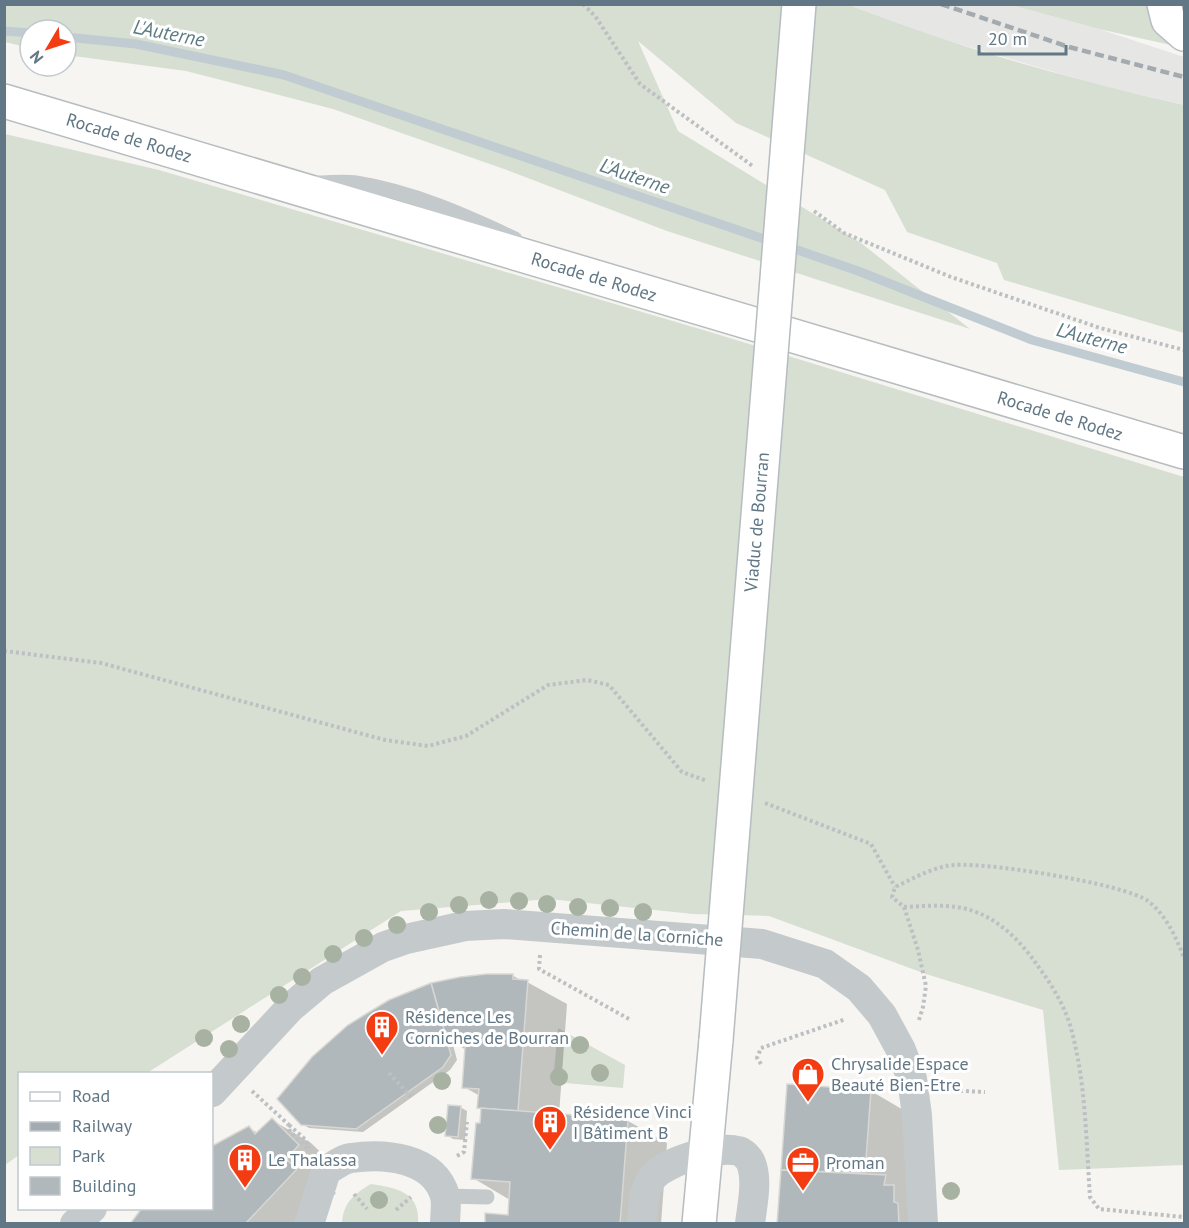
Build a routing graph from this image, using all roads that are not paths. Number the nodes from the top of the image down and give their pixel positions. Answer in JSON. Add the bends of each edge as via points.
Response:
{"nodes":[{"id":1,"x":799,"y":4,"type":"edge"},
{"id":2,"x":1164,"y":4,"type":"edge"},
{"id":3,"x":1185,"y":34,"type":"edge"},
{"id":4,"x":4,"y":101,"type":"edge"},
{"id":5,"x":1185,"y":452,"type":"edge"},
{"id":6,"x":213,"y":1091,"type":"edge"},
{"id":7,"x":705,"y":1152,"type":"junction"},
{"id":8,"x":487,"y":1197,"type":"dead end"},
{"id":9,"x":91,"y":1210,"type":"edge"},
{"id":10,"x":445,"y":1210,"type":"edge"},
{"id":11,"x":75,"y":1224,"type":"edge"},
{"id":12,"x":309,"y":1224,"type":"edge"},
{"id":13,"x":642,"y":1224,"type":"edge"},
{"id":14,"x":699,"y":1224,"type":"edge"},
{"id":15,"x":750,"y":1224,"type":"edge"},
{"id":16,"x":923,"y":1224,"type":"edge"}],
"edges":[{"from":1,"to":7,"type":"main road","name":"Viaduc de Bourran","bridge":true},
{"from":2,"to":3,"type":"main road","via":[[1168,20]]},
{"from":4,"to":5,"type":"main road","name":"Rocade de Rodez"},
{"from":6,"to":16,"type":"street","name":"Chemin de la Corniche","via":[[290,1008],[322,981],[383,947],[406,939],[465,926],[504,924],[762,944],[825,964],[859,988],[882,1015],[912,1080]]},
{"from":7,"to":13,"type":"street","via":[[657,1172],[648,1184]]},
{"from":7,"to":14,"type":"main road","name":"Viaduc de Bourran"},
{"from":7,"to":15,"type":"street","via":[[737,1150],[745,1154],[754,1179]]},
{"from":8,"to":10,"type":"lane"},
{"from":9,"to":11,"type":"street"},
{"from":10,"to":12,"type":"street","via":[[435,1177],[407,1159],[349,1158],[326,1170]]}]}
